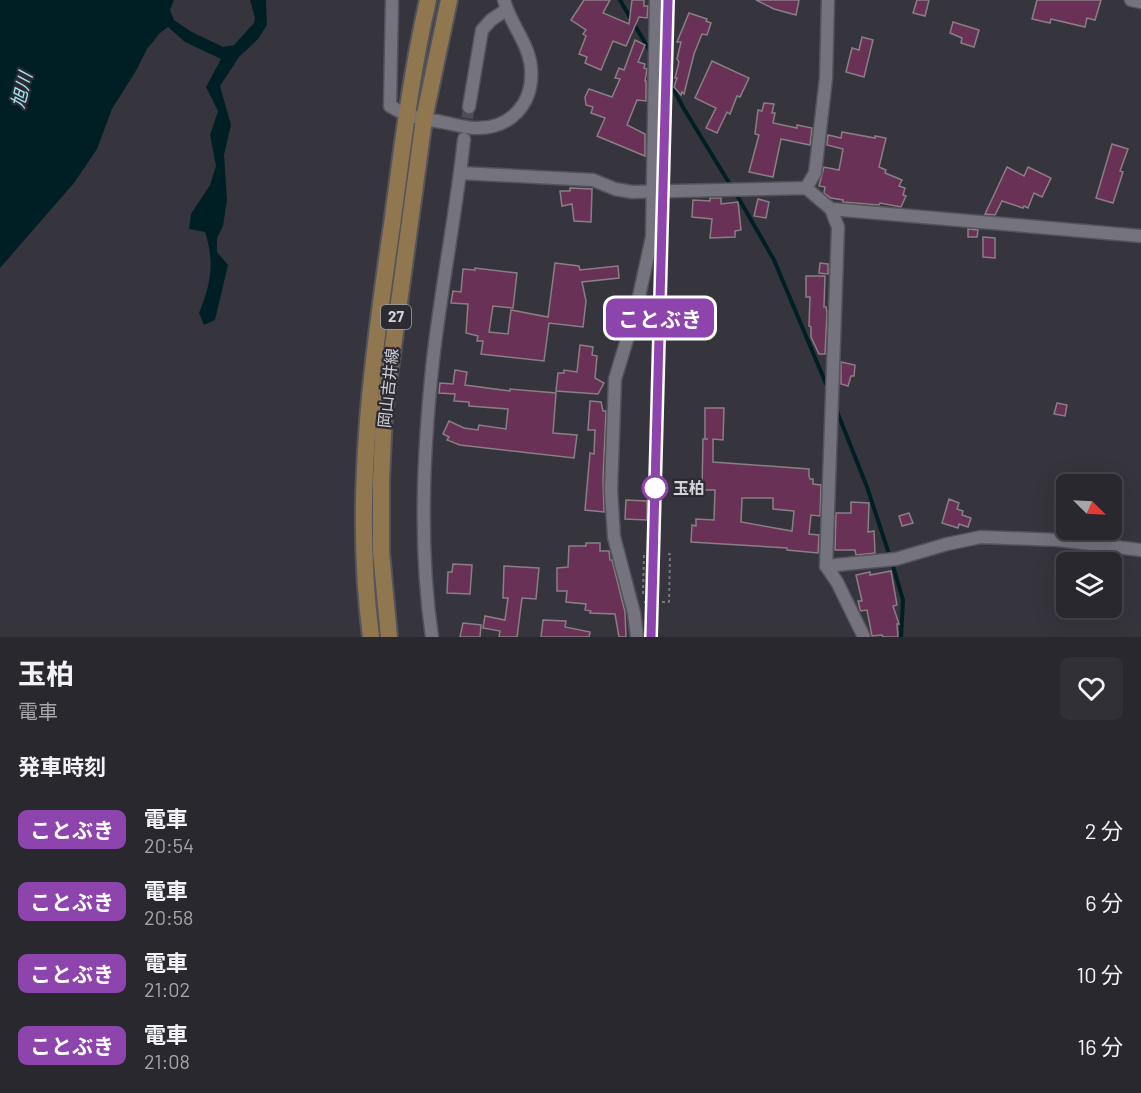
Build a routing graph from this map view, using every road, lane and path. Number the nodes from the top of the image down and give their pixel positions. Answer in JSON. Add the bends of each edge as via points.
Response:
{"nodes":[{"id":1,"x":392,"y":0,"type":"edge"},
{"id":2,"x":428,"y":0,"type":"edge"},
{"id":3,"x":448,"y":0,"type":"edge"},
{"id":4,"x":656,"y":0,"type":"edge"},
{"id":5,"x":828,"y":0,"type":"edge"},
{"id":6,"x":1131,"y":0,"type":"edge"},
{"id":7,"x":1141,"y":3,"type":"edge"},
{"id":8,"x":505,"y":5,"type":"edge"},
{"id":9,"x":469,"y":107,"type":"tunnel mouth"},
{"id":10,"x":407,"y":116,"type":"junction"},
{"id":11,"x":424,"y":119,"type":"junction"},
{"id":12,"x":464,"y":139,"type":"tunnel mouth"},
{"id":13,"x":460,"y":173,"type":"junction"},
{"id":14,"x":806,"y":188,"type":"junction"},
{"id":15,"x":653,"y":191,"type":"junction"},
{"id":16,"x":831,"y":209,"type":"junction"},
{"id":17,"x":1141,"y":236,"type":"edge"},
{"id":18,"x":1141,"y":550,"type":"edge"},
{"id":19,"x":668,"y":554,"type":"dead end"},
{"id":20,"x":646,"y":555,"type":"dead end"},
{"id":21,"x":826,"y":566,"type":"junction"},
{"id":22,"x":371,"y":637,"type":"edge"},
{"id":23,"x":389,"y":637,"type":"edge"},
{"id":24,"x":432,"y":637,"type":"edge"},
{"id":25,"x":637,"y":637,"type":"edge"},
{"id":26,"x":864,"y":637,"type":"edge"}],
"edges":[{"from":1,"to":10,"type":"street","via":[[390,106]]},
{"from":2,"to":10,"type":"main road","name":"岡山吉井線","number":"27"},
{"from":3,"to":11,"type":"main road","name":"岡山吉井線","number":"27"},
{"from":4,"to":15,"type":"street"},
{"from":5,"to":14,"type":"street","via":[[826,78],[815,173]]},
{"from":6,"to":7,"type":"street"},
{"from":8,"to":9,"type":"street","via":[[482,30]]},
{"from":8,"to":11,"type":"street","via":[[531,67],[531,86],[516,115],[483,128]]},
{"from":10,"to":11,"type":"street"},
{"from":10,"to":22,"type":"main road","name":"岡山吉井線","number":"27","via":[[375,341],[369,415],[365,550]]},
{"from":11,"to":23,"type":"main road","name":"岡山吉井線","number":"27","via":[[384,413],[381,552]]},
{"from":12,"to":13,"type":"street"},
{"from":13,"to":15,"type":"street","via":[[593,180],[615,189]]},
{"from":13,"to":24,"type":"street","via":[[432,368],[422,509]]},
{"from":14,"to":15,"type":"street"},
{"from":14,"to":16,"type":"street"},
{"from":15,"to":25,"type":"street","via":[[652,237],[615,379],[611,490],[614,537]]},
{"from":16,"to":17,"type":"street"},
{"from":16,"to":21,"type":"street","via":[[838,227]]},
{"from":18,"to":21,"type":"street","via":[[1058,540],[981,537],[896,559]]},
{"from":19,"to":20,"type":"path","via":[[669,602],[643,602]]},
{"from":21,"to":26,"type":"street"}]}
